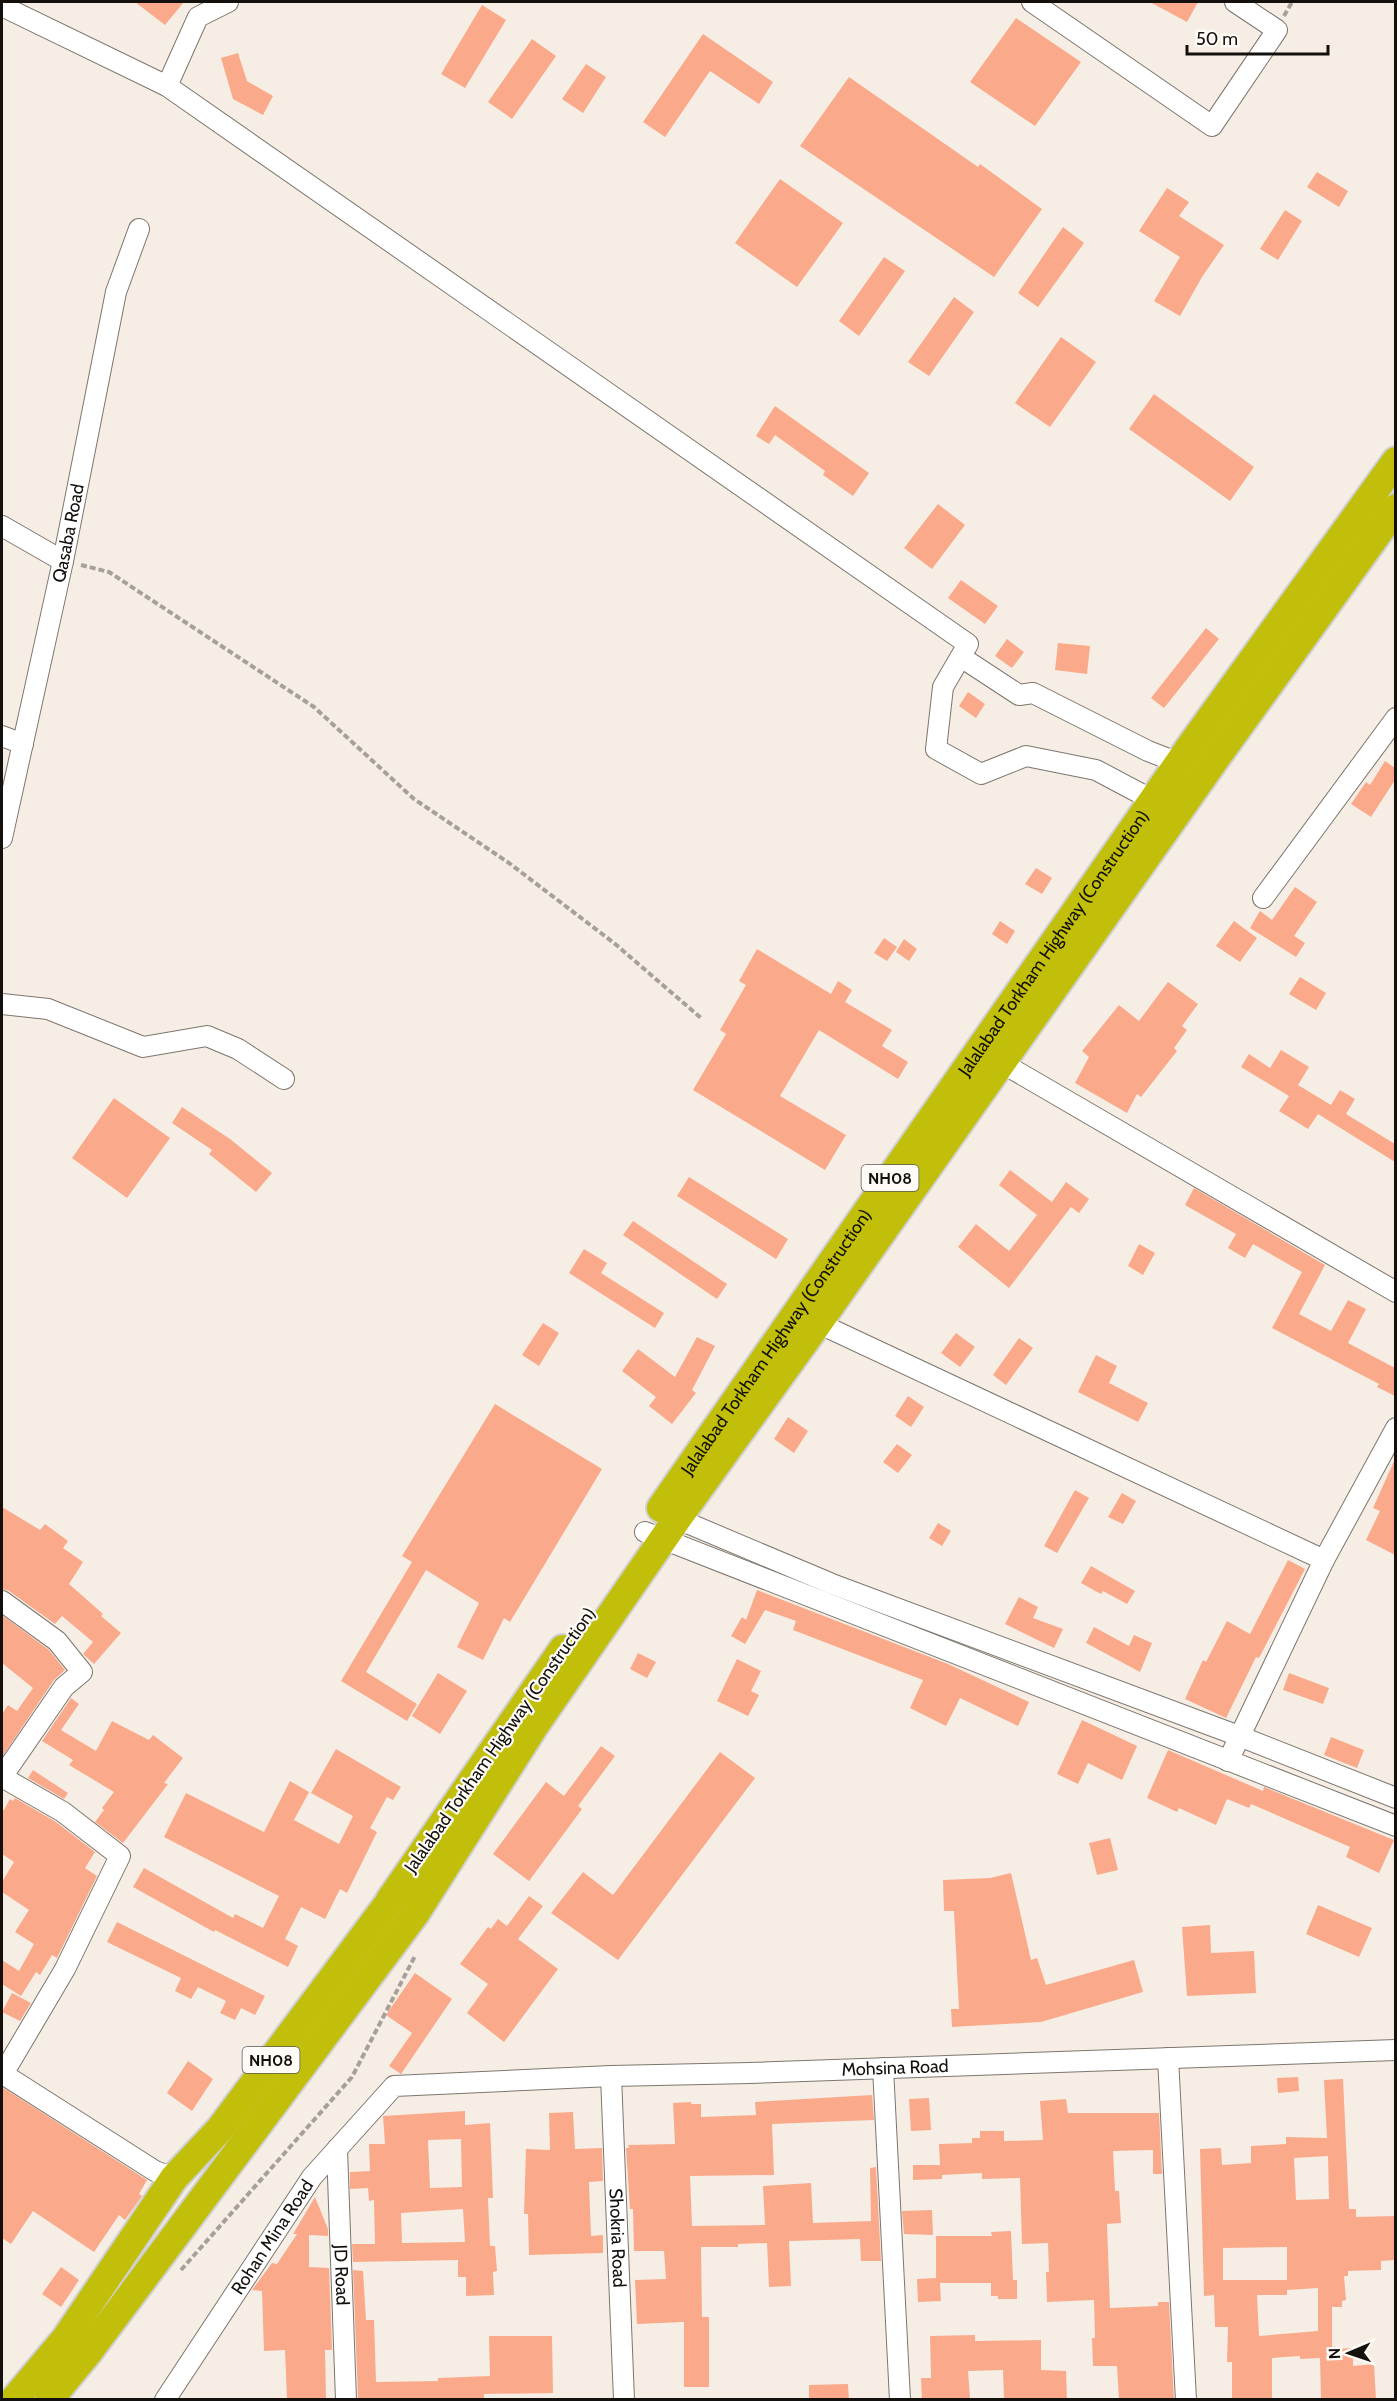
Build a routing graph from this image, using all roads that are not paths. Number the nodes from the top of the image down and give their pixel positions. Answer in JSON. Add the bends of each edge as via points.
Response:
{"nodes":[{"id":1,"x":228,"y":2,"type":"edge"},
{"id":2,"x":1032,"y":2,"type":"edge"},
{"id":3,"x":1235,"y":2,"type":"edge"},
{"id":4,"x":2,"y":6,"type":"edge"},
{"id":5,"x":167,"y":86,"type":"junction"},
{"id":6,"x":139,"y":229,"type":"dead end"},
{"id":7,"x":1395,"y":461,"type":"edge"},
{"id":8,"x":1395,"y":508,"type":"edge"},
{"id":9,"x":2,"y":526,"type":"edge"},
{"id":10,"x":63,"y":561,"type":"junction"},
{"id":11,"x":961,"y":657,"type":"junction"},
{"id":12,"x":1395,"y":718,"type":"edge"},
{"id":13,"x":2,"y":736,"type":"edge"},
{"id":14,"x":23,"y":744,"type":"junction"},
{"id":15,"x":1179,"y":762,"type":"junction"},
{"id":16,"x":1154,"y":799,"type":"junction"},
{"id":17,"x":1176,"y":815,"type":"junction"},
{"id":18,"x":2,"y":838,"type":"edge"},
{"id":19,"x":1263,"y":898,"type":"dead end"},
{"id":20,"x":1078,"y":932,"type":"junction"},
{"id":21,"x":2,"y":1004,"type":"edge"},
{"id":22,"x":1002,"y":1063,"type":"junction"},
{"id":23,"x":284,"y":1078,"type":"dead end"},
{"id":24,"x":1395,"y":1292,"type":"edge"},
{"id":25,"x":818,"y":1323,"type":"junction"},
{"id":26,"x":1395,"y":1428,"type":"edge"},
{"id":27,"x":661,"y":1526,"type":"junction"},
{"id":28,"x":736,"y":1544,"type":"junction"},
{"id":29,"x":1324,"y":1560,"type":"junction"},
{"id":30,"x":726,"y":1566,"type":"junction"},
{"id":31,"x":2,"y":1601,"type":"edge"},
{"id":32,"x":536,"y":1725,"type":"junction"},
{"id":33,"x":1239,"y":1736,"type":"junction"},
{"id":34,"x":1228,"y":1761,"type":"junction"},
{"id":35,"x":1395,"y":1798,"type":"edge"},
{"id":36,"x":1395,"y":1826,"type":"edge"},
{"id":37,"x":390,"y":1900,"type":"junction"},
{"id":38,"x":1395,"y":2050,"type":"edge"},
{"id":39,"x":1168,"y":2058,"type":"junction"},
{"id":40,"x":883,"y":2068,"type":"junction"},
{"id":41,"x":611,"y":2076,"type":"junction"},
{"id":42,"x":394,"y":2086,"type":"joint"},
{"id":43,"x":337,"y":2149,"type":"junction"},
{"id":44,"x":174,"y":2178,"type":"junction"},
{"id":45,"x":14,"y":2400,"type":"edge"},
{"id":46,"x":49,"y":2400,"type":"edge"},
{"id":47,"x":165,"y":2400,"type":"edge"},
{"id":48,"x":346,"y":2400,"type":"edge"},
{"id":49,"x":624,"y":2400,"type":"edge"},
{"id":50,"x":900,"y":2400,"type":"edge"},
{"id":51,"x":1186,"y":2400,"type":"edge"}],
"edges":[{"from":1,"to":5,"type":"street","via":[[198,17]]},
{"from":2,"to":3,"type":"street","via":[[1212,126],[1277,30]]},
{"from":4,"to":5,"type":"street"},
{"from":5,"to":11,"type":"street","via":[[968,644]]},
{"from":6,"to":10,"type":"street","name":"Qasaba Road","via":[[116,292]]},
{"from":7,"to":15,"type":"highway","name":"Jalalabad Torkham Highway (Construction)","number":"NH08"},
{"from":8,"to":17,"type":"highway","number":"NH08"},
{"from":9,"to":10,"type":"street"},
{"from":10,"to":14,"type":"street","name":"Qasaba Road"},
{"from":11,"to":15,"type":"street","via":[[1019,695],[1033,693],[1148,751]]},
{"from":11,"to":16,"type":"street","via":[[944,687],[936,749],[981,774],[1026,756],[1096,770]]},
{"from":12,"to":19,"type":"street"},
{"from":13,"to":14,"type":"street"},
{"from":14,"to":18,"type":"street","name":"Qasaba Road"},
{"from":15,"to":16,"type":"highway","name":"Jalalabad Torkham Highway (Construction)","number":"NH08"},
{"from":16,"to":17,"type":"street"},
{"from":16,"to":20,"type":"highway","name":"Jalalabad Torkham Highway (Construction)","number":"NH08"},
{"from":17,"to":20,"type":"highway","number":"NH08"},
{"from":20,"to":22,"type":"highway","number":"NH08"},
{"from":20,"to":27,"type":"highway","name":"Jalalabad Torkham Highway (Construction)","number":"NH08"},
{"from":21,"to":23,"type":"street","via":[[48,1009],[143,1047],[207,1036],[238,1048]]},
{"from":22,"to":24,"type":"street"},
{"from":22,"to":25,"type":"highway","number":"NH08"},
{"from":25,"to":27,"type":"highway","number":"NH08"},
{"from":25,"to":29,"type":"street"},
{"from":26,"to":29,"type":"street"},
{"from":27,"to":28,"type":"street"},
{"from":27,"to":30,"type":"street"},
{"from":27,"to":32,"type":"highway","number":"NH08"},
{"from":27,"to":37,"type":"highway","name":"Jalalabad Torkham Highway (Construction)","number":"NH08"},
{"from":28,"to":30,"type":"street"},
{"from":28,"to":33,"type":"street","via":[[832,1584]]},
{"from":29,"to":33,"type":"street"},
{"from":30,"to":34,"type":"street"},
{"from":31,"to":44,"type":"street","via":[[57,1641],[84,1669],[64,1687],[2,1777],[63,1812],[120,1856],[64,1969],[3,2074],[155,2171]]},
{"from":32,"to":37,"type":"highway","number":"NH08"},
{"from":32,"to":46,"type":"highway","number":"NH08","via":[[415,1914]]},
{"from":33,"to":34,"type":"street"},
{"from":33,"to":35,"type":"street"},
{"from":34,"to":36,"type":"street"},
{"from":37,"to":44,"type":"highway","number":"NH08","via":[[220,2129]]},
{"from":38,"to":39,"type":"street","name":"Mohsina Road"},
{"from":39,"to":40,"type":"street","name":"Mohsina Road"},
{"from":39,"to":51,"type":"street"},
{"from":40,"to":41,"type":"street","name":"Mohsina Road"},
{"from":40,"to":50,"type":"street"},
{"from":41,"to":42,"type":"street","name":"Mohsina Road"},
{"from":41,"to":49,"type":"street","name":"Shokria Road"},
{"from":42,"to":43,"type":"street","name":"Rohan Mina Road"},
{"from":43,"to":47,"type":"street","name":"Rohan Mina Road","via":[[312,2177]]},
{"from":43,"to":48,"type":"street","name":"JD Road"},
{"from":44,"to":45,"type":"highway","number":"NH08","via":[[66,2338]]}]}
